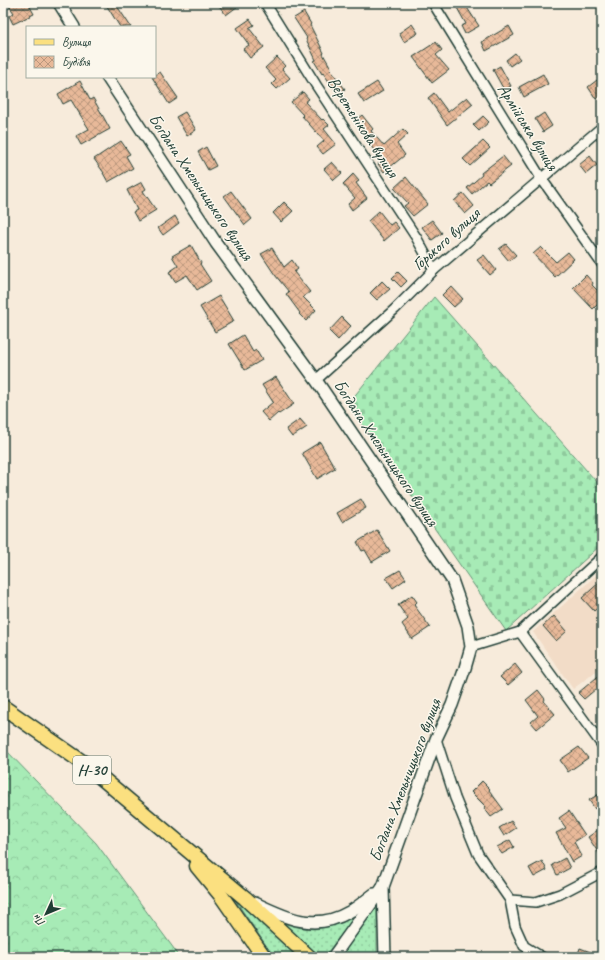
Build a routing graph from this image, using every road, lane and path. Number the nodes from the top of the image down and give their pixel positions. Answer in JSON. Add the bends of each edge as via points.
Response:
{"nodes":[{"id":1,"x":59,"y":3,"type":"edge"},
{"id":2,"x":265,"y":3,"type":"edge"},
{"id":3,"x":432,"y":3,"type":"edge"},
{"id":4,"x":73,"y":26,"type":"edge"},
{"id":5,"x":108,"y":78,"type":"edge"},
{"id":6,"x":602,"y":127,"type":"edge"},
{"id":7,"x":541,"y":178,"type":"junction"},
{"id":8,"x":602,"y":264,"type":"edge"},
{"id":9,"x":434,"y":270,"type":"junction"},
{"id":10,"x":316,"y":380,"type":"junction"},
{"id":11,"x":602,"y":557,"type":"edge"},
{"id":12,"x":520,"y":632,"type":"junction"},
{"id":13,"x":471,"y":647,"type":"junction"},
{"id":14,"x":3,"y":707,"type":"edge"},
{"id":15,"x":436,"y":739,"type":"junction"},
{"id":16,"x":602,"y":745,"type":"edge"},
{"id":17,"x":176,"y":840,"type":"junction"},
{"id":18,"x":602,"y":872,"type":"edge"},
{"id":19,"x":383,"y":887,"type":"junction"},
{"id":20,"x":245,"y":898,"type":"junction"},
{"id":21,"x":510,"y":900,"type":"junction"},
{"id":22,"x":264,"y":957,"type":"edge"},
{"id":23,"x":309,"y":957,"type":"edge"},
{"id":24,"x":333,"y":957,"type":"edge"},
{"id":25,"x":385,"y":957,"type":"edge"},
{"id":26,"x":542,"y":957,"type":"edge"}],
"edges":[{"from":1,"to":4,"type":"street"},
{"from":2,"to":9,"type":"street","name":"Веретенікова вулиця","via":[[416,237]]},
{"from":3,"to":7,"type":"street","name":"Армійська вулиця"},
{"from":5,"to":10,"type":"street","name":"Богдана Хмельницького вулиця","via":[[216,243]]},
{"from":6,"to":7,"type":"street","name":"Горького вулиця"},
{"from":7,"to":8,"type":"street","name":"Армійська вулиця"},
{"from":7,"to":9,"type":"street","name":"Горького вулиця"},
{"from":9,"to":10,"type":"street","name":"Горького вулиця"},
{"from":10,"to":13,"type":"street","name":"Богдана Хмельницького вулиця","via":[[452,580],[468,626]]},
{"from":11,"to":12,"type":"street"},
{"from":12,"to":13,"type":"street"},
{"from":12,"to":16,"type":"street"},
{"from":13,"to":15,"type":"street","name":"Богдана Хмельницького вулиця","via":[[452,705]]},
{"from":14,"to":17,"type":"main road","number":"Н-30","via":[[85,764]]},
{"from":15,"to":19,"type":"street","name":"Богдана Хмельницького вулиця"},
{"from":15,"to":21,"type":"street","via":[[455,798],[478,854]]},
{"from":17,"to":20,"type":"main road","number":"Н-30"},
{"from":17,"to":22,"type":"main road","number":"Н-30","via":[[220,894]]},
{"from":18,"to":21,"type":"street","via":[[560,894],[536,902]]},
{"from":19,"to":20,"type":"street","via":[[349,912],[319,922],[300,921],[282,916]]},
{"from":19,"to":24,"type":"street"},
{"from":19,"to":25,"type":"street"},
{"from":20,"to":23,"type":"main road","number":"Н-30"},
{"from":21,"to":26,"type":"street","via":[[515,926],[524,946]]}]}
